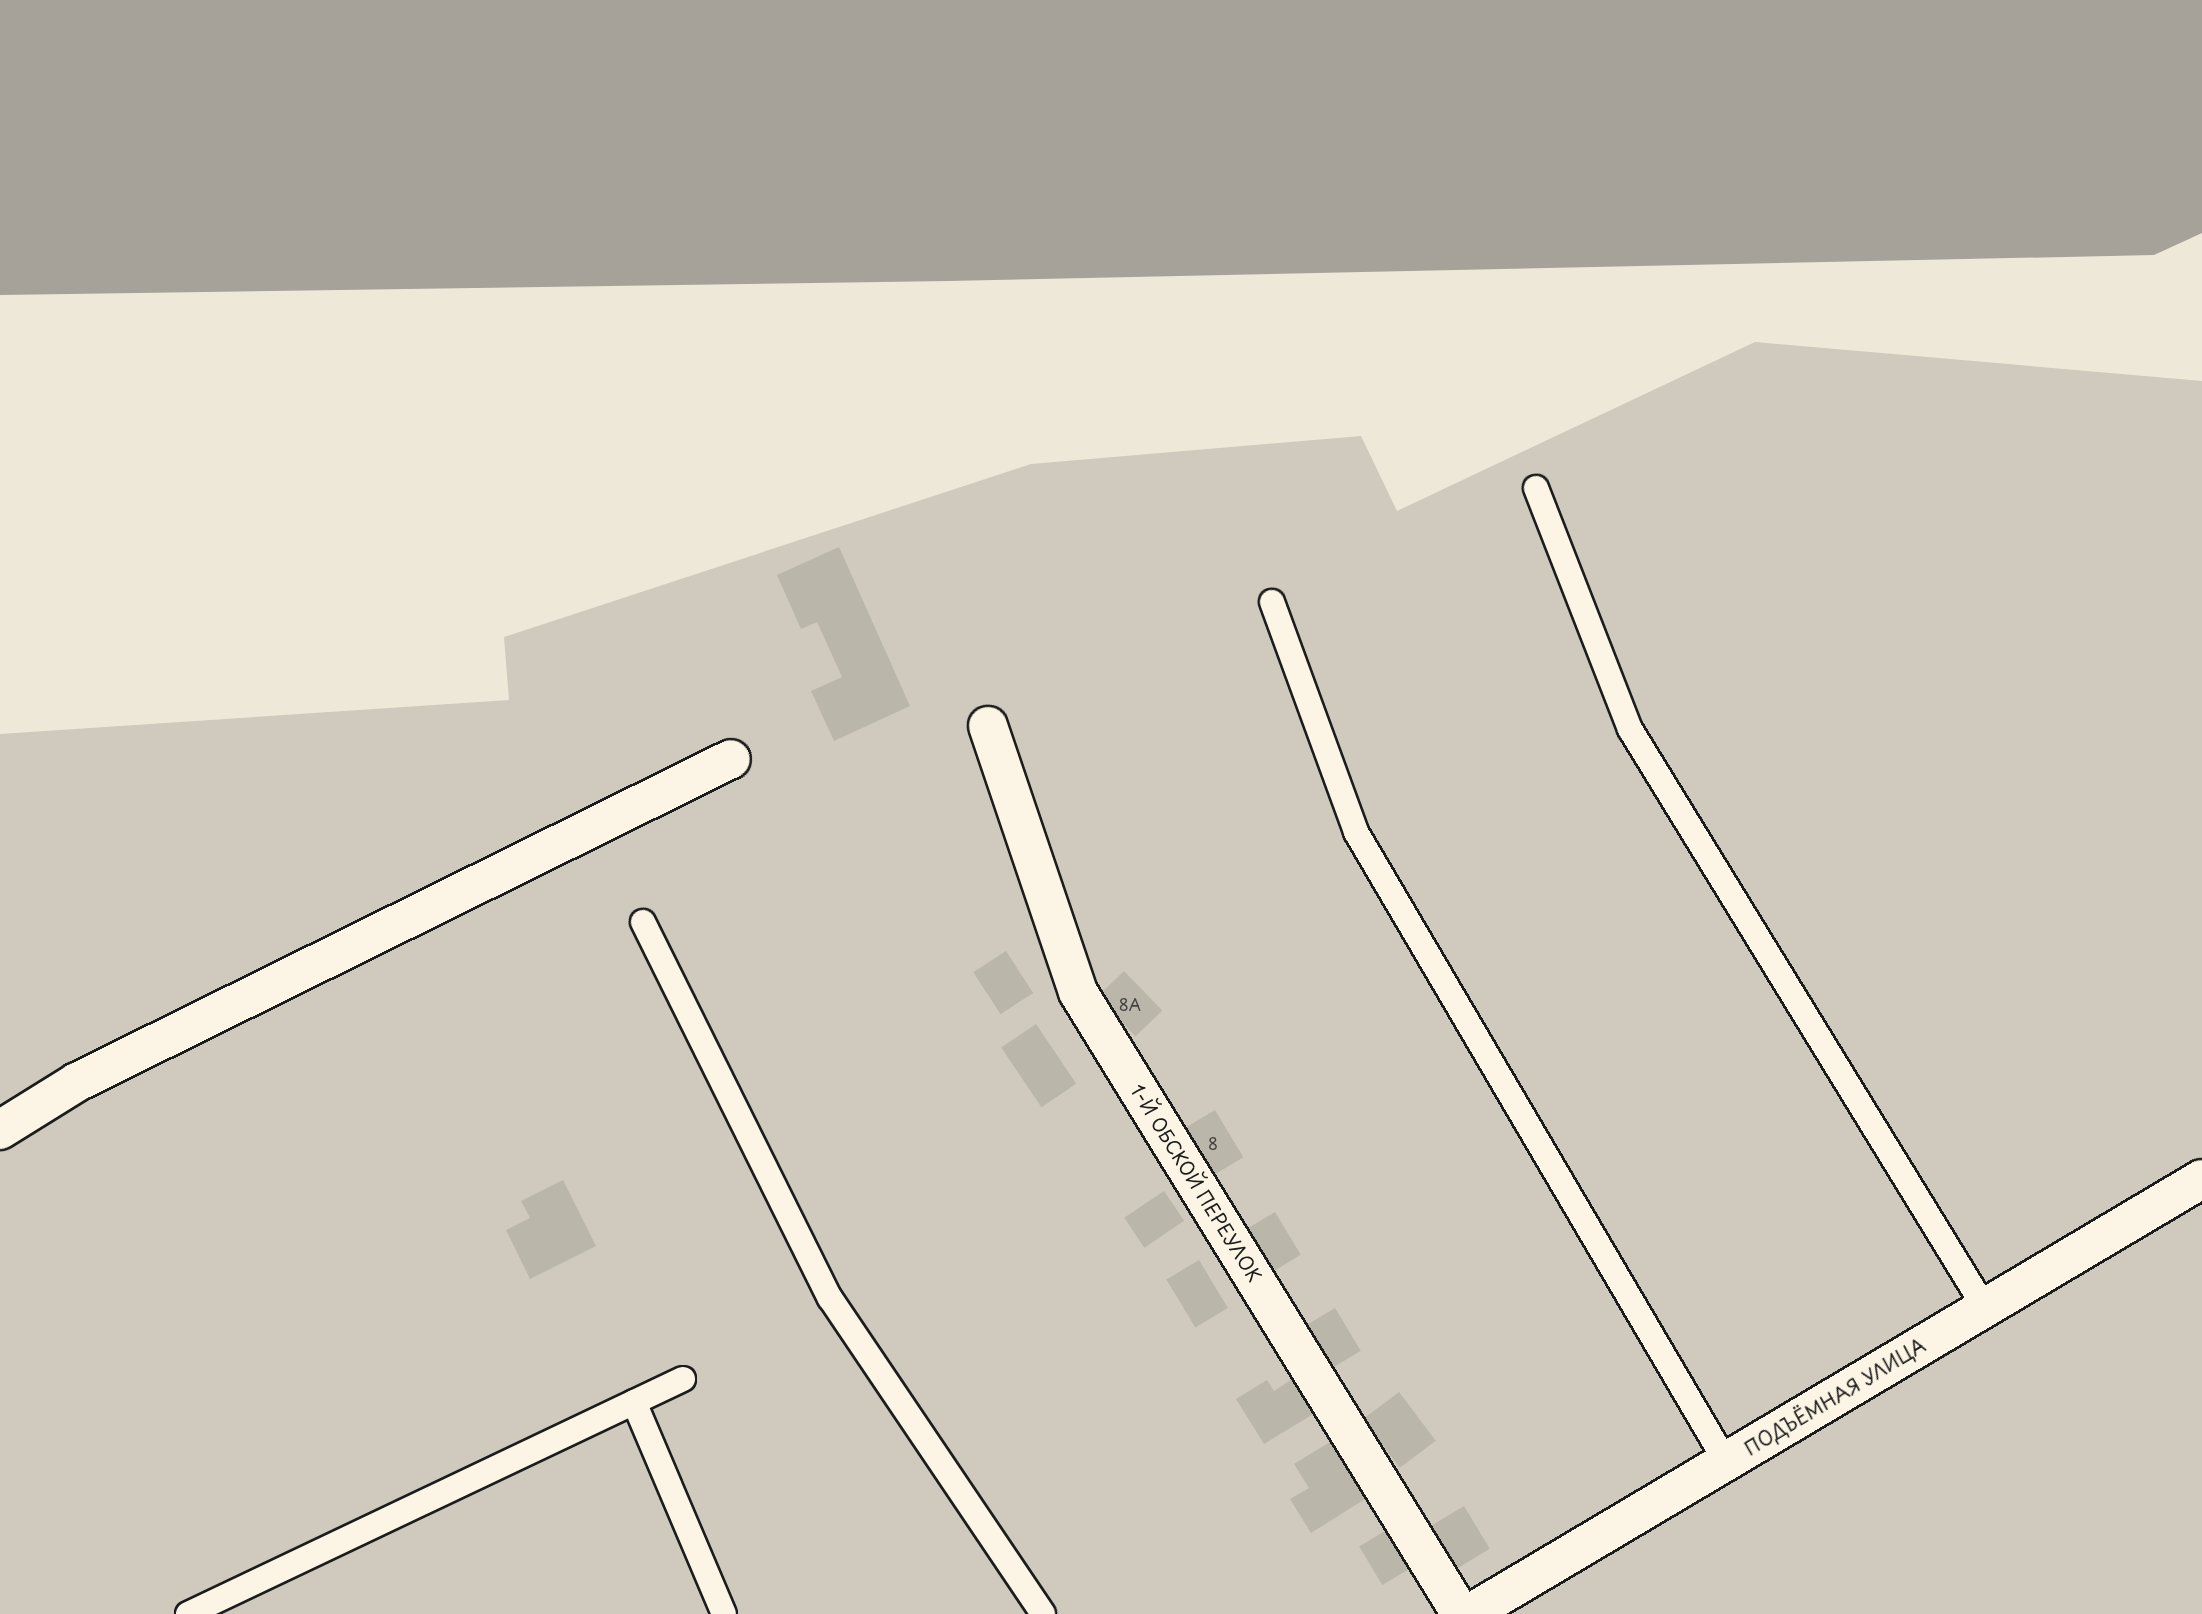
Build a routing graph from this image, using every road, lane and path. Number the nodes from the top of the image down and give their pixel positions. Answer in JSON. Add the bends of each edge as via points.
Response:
{"nodes":[{"id":1,"x":1536,"y":488,"type":"dead end"},
{"id":2,"x":1272,"y":602,"type":"dead end"},
{"id":3,"x":988,"y":726,"type":"dead end"},
{"id":4,"x":731,"y":759,"type":"dead end"},
{"id":5,"x":643,"y":922,"type":"dead end"},
{"id":6,"x":0,"y":1130,"type":"edge"},
{"id":7,"x":2202,"y":1179,"type":"edge"},
{"id":8,"x":1986,"y":1308,"type":"junction"},
{"id":9,"x":683,"y":1379,"type":"dead end"},
{"id":10,"x":635,"y":1402,"type":"junction"},
{"id":11,"x":1726,"y":1462,"type":"junction"},
{"id":12,"x":188,"y":1614,"type":"edge"},
{"id":13,"x":724,"y":1614,"type":"edge"},
{"id":14,"x":1043,"y":1614,"type":"edge"},
{"id":15,"x":1461,"y":1614,"type":"edge"},
{"id":16,"x":1469,"y":1614,"type":"edge"}],
"edges":[{"from":1,"to":8,"type":"lane","via":[[1630,729]]},
{"from":2,"to":11,"type":"lane","via":[[1356,832]]},
{"from":3,"to":15,"type":"street","name":"1-Й ОБСКОЙ ПЕРЕУЛОК","via":[[1078,992]]},
{"from":4,"to":6,"type":"street","via":[[77,1082]]},
{"from":5,"to":14,"type":"lane","via":[[830,1298]]},
{"from":7,"to":8,"type":"street","name":"ПОДЪЁМНАЯ УЛИЦА"},
{"from":8,"to":11,"type":"street","name":"ПОДЪЁМНАЯ УЛИЦА"},
{"from":9,"to":10,"type":"lane"},
{"from":10,"to":12,"type":"lane"},
{"from":10,"to":13,"type":"lane"},
{"from":11,"to":16,"type":"street","name":"ПОДЪЁМНАЯ УЛИЦА"}]}
